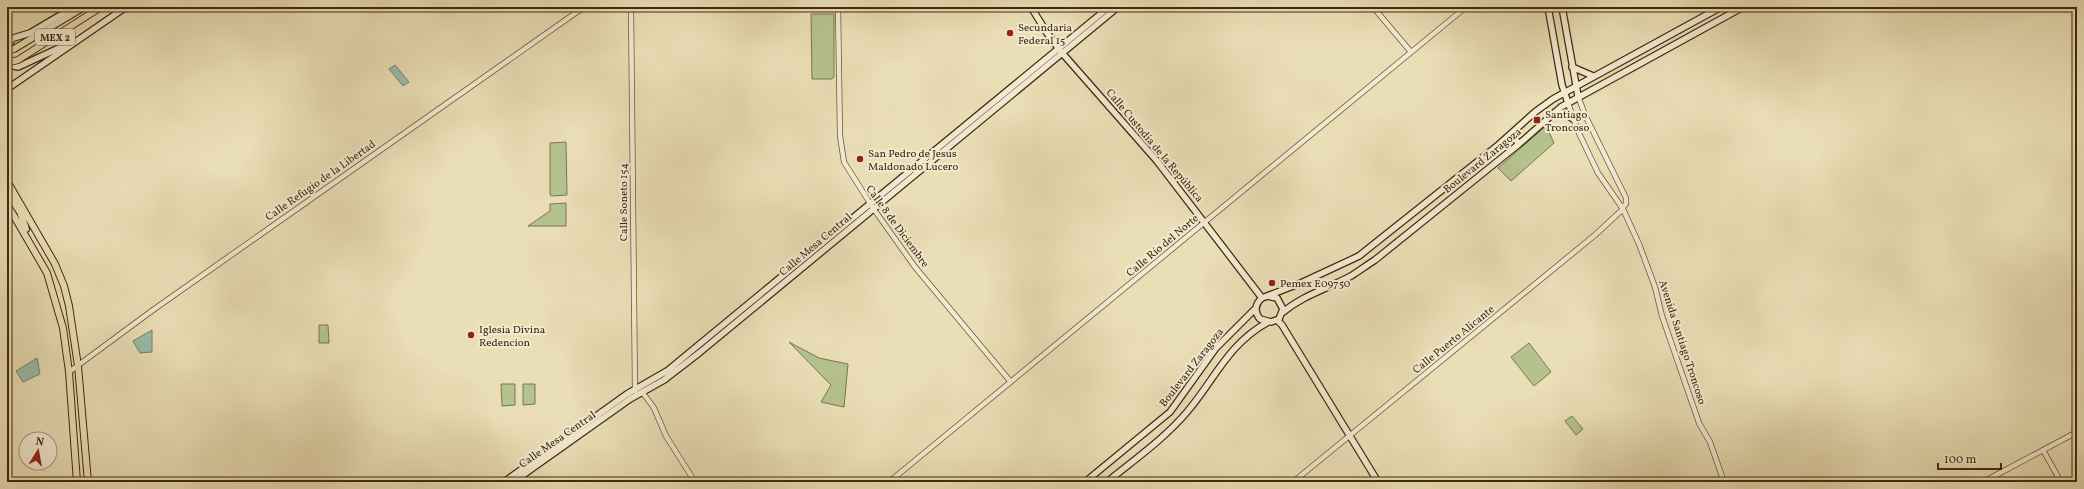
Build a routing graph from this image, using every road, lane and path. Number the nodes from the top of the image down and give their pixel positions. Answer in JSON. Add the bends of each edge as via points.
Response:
{"nodes":[{"id":1,"x":74,"y":7,"type":"edge"},
{"id":2,"x":84,"y":7,"type":"edge"},
{"id":3,"x":101,"y":7,"type":"edge"},
{"id":4,"x":126,"y":7,"type":"edge"},
{"id":5,"x":584,"y":7,"type":"edge"},
{"id":6,"x":631,"y":7,"type":"edge"},
{"id":7,"x":838,"y":7,"type":"edge"},
{"id":8,"x":1032,"y":7,"type":"edge"},
{"id":9,"x":1109,"y":7,"type":"edge"},
{"id":10,"x":1118,"y":7,"type":"edge"},
{"id":11,"x":1373,"y":7,"type":"edge"},
{"id":12,"x":1466,"y":7,"type":"edge"},
{"id":13,"x":1548,"y":7,"type":"edge"},
{"id":14,"x":1562,"y":7,"type":"edge"},
{"id":15,"x":1721,"y":7,"type":"edge"},
{"id":16,"x":1743,"y":7,"type":"edge"},
{"id":17,"x":84,"y":37,"type":"junction"},
{"id":18,"x":9,"y":39,"type":"edge"},
{"id":19,"x":7,"y":48,"type":"edge"},
{"id":20,"x":1059,"y":48,"type":"junction"},
{"id":21,"x":7,"y":51,"type":"edge"},
{"id":22,"x":1411,"y":52,"type":"junction"},
{"id":23,"x":1063,"y":54,"type":"junction"},
{"id":24,"x":7,"y":59,"type":"edge"},
{"id":25,"x":7,"y":64,"type":"edge"},
{"id":26,"x":1572,"y":67,"type":"junction"},
{"id":27,"x":1593,"y":76,"type":"junction"},
{"id":28,"x":1576,"y":85,"type":"junction"},
{"id":29,"x":7,"y":89,"type":"edge"},
{"id":30,"x":1565,"y":92,"type":"junction"},
{"id":31,"x":1578,"y":96,"type":"junction"},
{"id":32,"x":1568,"y":103,"type":"junction"},
{"id":33,"x":1555,"y":112,"type":"junction"},
{"id":34,"x":1573,"y":119,"type":"junction"},
{"id":35,"x":1511,"y":134,"type":"junction"},
{"id":36,"x":1519,"y":144,"type":"junction"},
{"id":37,"x":7,"y":181,"type":"edge"},
{"id":38,"x":19,"y":184,"type":"dead end"},
{"id":39,"x":9,"y":190,"type":"edge"},
{"id":40,"x":7,"y":204,"type":"edge"},
{"id":41,"x":872,"y":206,"type":"junction"},
{"id":42,"x":1622,"y":208,"type":"junction"},
{"id":43,"x":1205,"y":221,"type":"junction"},
{"id":44,"x":30,"y":241,"type":"junction"},
{"id":45,"x":1265,"y":297,"type":"junction"},
{"id":46,"x":1256,"y":308,"type":"junction"},
{"id":47,"x":1282,"y":313,"type":"junction"},
{"id":48,"x":1277,"y":320,"type":"junction"},
{"id":49,"x":1268,"y":322,"type":"junction"},
{"id":50,"x":78,"y":366,"type":"junction"},
{"id":51,"x":69,"y":372,"type":"junction"},
{"id":52,"x":1010,"y":381,"type":"junction"},
{"id":53,"x":635,"y":389,"type":"junction"},
{"id":54,"x":643,"y":393,"type":"junction"},
{"id":55,"x":636,"y":396,"type":"junction"},
{"id":56,"x":2077,"y":432,"type":"edge"},
{"id":57,"x":1350,"y":435,"type":"junction"},
{"id":58,"x":2043,"y":450,"type":"junction"},
{"id":59,"x":516,"y":479,"type":"edge"},
{"id":60,"x":77,"y":482,"type":"edge"},
{"id":61,"x":88,"y":482,"type":"edge"},
{"id":62,"x":504,"y":482,"type":"edge"},
{"id":63,"x":695,"y":482,"type":"edge"},
{"id":64,"x":889,"y":482,"type":"edge"},
{"id":65,"x":1085,"y":482,"type":"edge"},
{"id":66,"x":1107,"y":482,"type":"edge"},
{"id":67,"x":1293,"y":482,"type":"edge"},
{"id":68,"x":1378,"y":482,"type":"edge"},
{"id":69,"x":1724,"y":482,"type":"edge"},
{"id":70,"x":1983,"y":482,"type":"edge"},
{"id":71,"x":2061,"y":482,"type":"edge"}],
"edges":[{"from":1,"to":18,"type":"main road","via":[[30,33]]},
{"from":2,"to":21,"type":"main road","number":"MEX 2"},
{"from":3,"to":25,"type":"main road","number":"MEX 2","bridge":true,"via":[[18,60]]},
{"from":4,"to":17,"type":"main road"},
{"from":5,"to":50,"type":"street","name":"Calle Refugio de la Libertad","via":[[153,310]]},
{"from":6,"to":53,"type":"street","name":"Calle Soneto 154"},
{"from":7,"to":41,"type":"street","name":"Calle 8 de Diciembre","via":[[841,155]]},
{"from":8,"to":20,"type":"main road","name":"Calle Custodia de la República"},
{"from":9,"to":20,"type":"main road","name":"Calle Mesa Central"},
{"from":10,"to":23,"type":"main road","name":"Calle Mesa Central"},
{"from":11,"to":22,"type":"street"},
{"from":12,"to":22,"type":"street","name":"Calle Río del Norte"},
{"from":13,"to":30,"type":"main road","name":"Avenida Santiago Troncoso"},
{"from":14,"to":26,"type":"main road","name":"Avenida Santiago Troncoso"},
{"from":15,"to":27,"type":"main road","name":"Boulevard Zaragoza"},
{"from":16,"to":31,"type":"main road","name":"Boulevard Zaragoza"},
{"from":17,"to":24,"type":"main road","via":[[18,67]]},
{"from":17,"to":29,"type":"main road"},
{"from":18,"to":19,"type":"main road"},
{"from":20,"to":23,"type":"main road","name":"Calle Custodia de la República"},
{"from":20,"to":41,"type":"main road","name":"Calle Mesa Central"},
{"from":22,"to":43,"type":"street","name":"Calle Río del Norte"},
{"from":23,"to":41,"type":"main road","name":"Calle Mesa Central"},
{"from":23,"to":43,"type":"main road","name":"Calle Custodia de la República","via":[[1134,133]]},
{"from":26,"to":27,"type":"main road"},
{"from":26,"to":28,"type":"main road","name":"Avenida Santiago Troncoso"},
{"from":27,"to":28,"type":"main road","name":"Boulevard Zaragoza"},
{"from":28,"to":30,"type":"main road","name":"Boulevard Zaragoza"},
{"from":28,"to":31,"type":"main road","name":"Avenida Santiago Troncoso"},
{"from":30,"to":32,"type":"main road","name":"Avenida Santiago Troncoso"},
{"from":30,"to":35,"type":"main road","name":"Boulevard Zaragoza","via":[[1535,112]]},
{"from":31,"to":32,"type":"main road","name":"Boulevard Zaragoza"},
{"from":31,"to":42,"type":"street","name":"Avenida Santiago Troncoso","via":[[1590,127],[1626,198],[1626,204]]},
{"from":32,"to":33,"type":"main road","name":"Boulevard Zaragoza"},
{"from":32,"to":34,"type":"street","name":"Avenida Santiago Troncoso"},
{"from":33,"to":34,"type":"main road","via":[[1565,113]]},
{"from":33,"to":36,"type":"main road","name":"Boulevard Zaragoza"},
{"from":34,"to":42,"type":"street","name":"Avenida Santiago Troncoso","via":[[1598,173]]},
{"from":35,"to":36,"type":"main road"},
{"from":35,"to":45,"type":"main road","name":"Boulevard Zaragoza","via":[[1359,256],[1301,284]]},
{"from":36,"to":47,"type":"main road","name":"Boulevard Zaragoza","via":[[1374,260],[1350,276],[1294,302]]},
{"from":37,"to":39,"type":"main road"},
{"from":38,"to":39,"type":"main road"},
{"from":39,"to":44,"type":"main road"},
{"from":39,"to":50,"type":"main road","via":[[55,264],[64,286]]},
{"from":40,"to":44,"type":"main road"},
{"from":41,"to":52,"type":"street","name":"Calle 8 de Diciembre","via":[[915,267]]},
{"from":41,"to":53,"type":"main road","name":"Calle Mesa Central","via":[[674,365]]},
{"from":41,"to":54,"type":"main road","name":"Calle Mesa Central","via":[[699,353]]},
{"from":42,"to":57,"type":"street","name":"Calle Puerto Alicante","via":[[1589,240]]},
{"from":42,"to":69,"type":"street","name":"Avenida Santiago Troncoso","via":[[1655,287],[1662,316],[1695,412],[1710,442]]},
{"from":43,"to":45,"type":"main road","name":"Calle Custodia de la República"},
{"from":43,"to":52,"type":"street","name":"Calle Río del Norte"},
{"from":44,"to":51,"type":"main road","via":[[52,286],[63,328]]},
{"from":45,"to":46,"type":"main road","via":[[1258,302]]},
{"from":45,"to":47,"type":"main road","via":[[1273,296],[1280,301]]},
{"from":46,"to":49,"type":"main road","via":[[1260,319]]},
{"from":46,"to":65,"type":"main road","name":"Boulevard Zaragoza","via":[[1216,348],[1170,412]]},
{"from":47,"to":48,"type":"main road"},
{"from":48,"to":49,"type":"main road"},
{"from":48,"to":57,"type":"main road"},
{"from":49,"to":66,"type":"main road","name":"Boulevard Zaragoza","via":[[1254,330],[1234,348],[1178,422]]},
{"from":50,"to":51,"type":"street","name":"Calle Refugio de la Libertad"},
{"from":50,"to":61,"type":"main road"},
{"from":51,"to":60,"type":"main road"},
{"from":52,"to":64,"type":"street","name":"Calle Río del Norte"},
{"from":53,"to":55,"type":"street","name":"Calle Soneto 154"},
{"from":53,"to":59,"type":"main road","name":"Calle Mesa Central"},
{"from":54,"to":55,"type":"main road","name":"Calle Mesa Central"},
{"from":54,"to":63,"type":"street"},
{"from":55,"to":59,"type":"main road","name":"Calle Mesa Central"},
{"from":56,"to":58,"type":"street"},
{"from":57,"to":67,"type":"street","name":"Calle Puerto Alicante"},
{"from":57,"to":68,"type":"main road"},
{"from":58,"to":70,"type":"street"},
{"from":58,"to":71,"type":"street"},
{"from":59,"to":62,"type":"main road","name":"Calle Mesa Central"}]}
